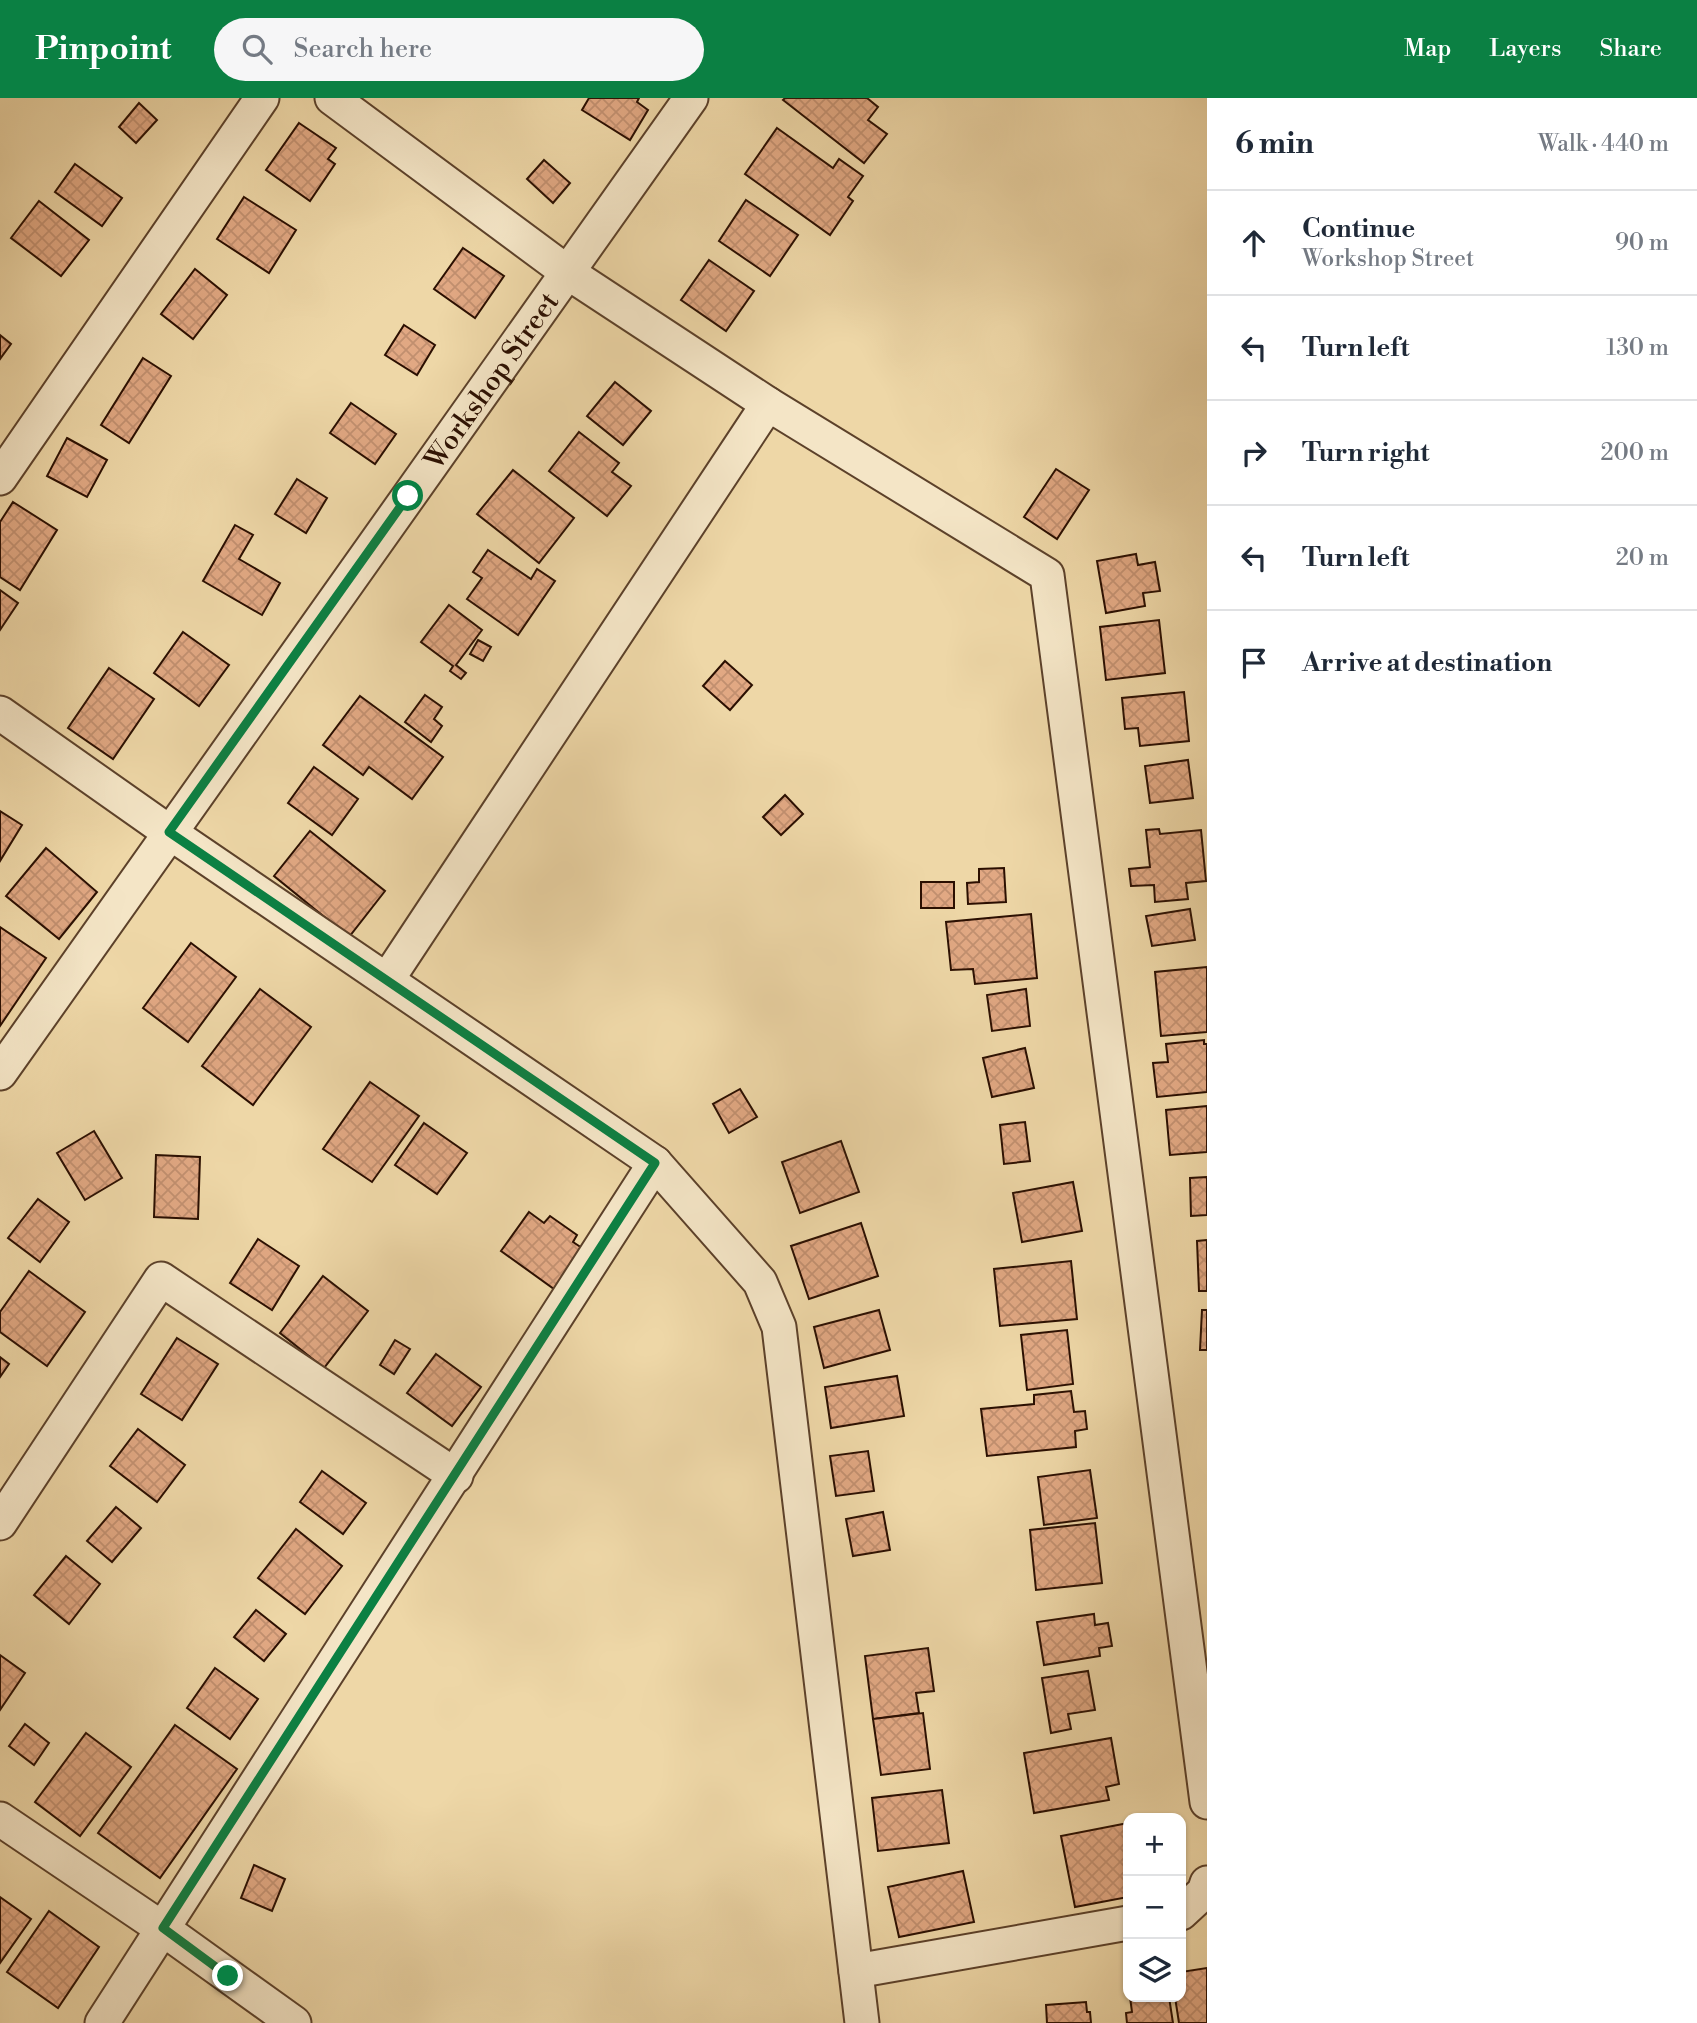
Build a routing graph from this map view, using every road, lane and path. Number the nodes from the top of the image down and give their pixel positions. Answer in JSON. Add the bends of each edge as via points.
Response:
{"nodes":[{"id":1,"x":262,"y":98,"type":"edge"},
{"id":2,"x":332,"y":98,"type":"edge"},
{"id":3,"x":691,"y":98,"type":"edge"},
{"id":4,"x":567,"y":272,"type":"junction"},
{"id":5,"x":768,"y":404,"type":"junction"},
{"id":6,"x":0,"y":478,"type":"edge"},
{"id":7,"x":0,"y":713,"type":"edge"},
{"id":8,"x":169,"y":832,"type":"junction"},
{"id":9,"x":387,"y":980,"type":"junction"},
{"id":10,"x":0,"y":1073,"type":"edge"},
{"id":11,"x":655,"y":1163,"type":"junction"},
{"id":12,"x":456,"y":1476,"type":"junction"},
{"id":13,"x":0,"y":1523,"type":"edge"},
{"id":14,"x":1207,"y":1802,"type":"edge"},
{"id":15,"x":0,"y":1819,"type":"edge"},
{"id":16,"x":1207,"y":1883,"type":"edge"},
{"id":17,"x":1186,"y":1908,"type":"edge"},
{"id":18,"x":1123,"y":1924,"type":"edge"},
{"id":19,"x":163,"y":1928,"type":"junction"},
{"id":20,"x":856,"y":1971,"type":"junction"},
{"id":21,"x":102,"y":2023,"type":"edge"},
{"id":22,"x":293,"y":2023,"type":"edge"},
{"id":23,"x":862,"y":2023,"type":"edge"}],
"edges":[{"from":1,"to":6,"type":"street"},
{"from":2,"to":4,"type":"street"},
{"from":3,"to":4,"type":"street","name":"Workshop Street"},
{"from":4,"to":5,"type":"street"},
{"from":4,"to":8,"type":"street","name":"Workshop Street"},
{"from":5,"to":9,"type":"street"},
{"from":5,"to":14,"type":"street","via":[[1047,575]]},
{"from":7,"to":8,"type":"street"},
{"from":8,"to":9,"type":"street"},
{"from":8,"to":10,"type":"street","name":"Workshop Street"},
{"from":9,"to":11,"type":"street"},
{"from":11,"to":12,"type":"street"},
{"from":11,"to":20,"type":"street","via":[[760,1282],[779,1328]]},
{"from":12,"to":13,"type":"street","via":[[161,1279]]},
{"from":12,"to":19,"type":"street"},
{"from":15,"to":19,"type":"street"},
{"from":16,"to":17,"type":"street"},
{"from":18,"to":20,"type":"street"},
{"from":19,"to":21,"type":"street"},
{"from":19,"to":22,"type":"street"},
{"from":20,"to":23,"type":"street"}]}
